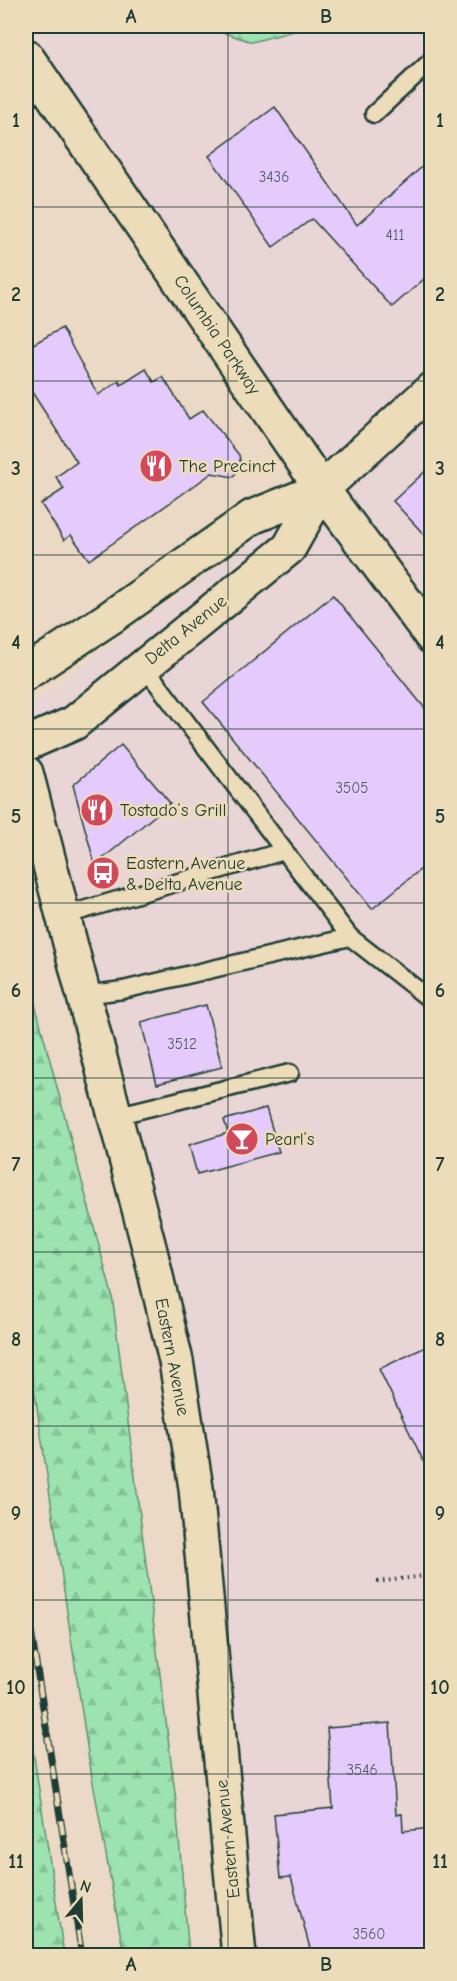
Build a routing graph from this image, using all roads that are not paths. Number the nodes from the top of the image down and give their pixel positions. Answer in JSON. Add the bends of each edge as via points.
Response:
{"nodes":[{"id":1,"x":26,"y":56,"type":"edge"},
{"id":2,"x":432,"y":60,"type":"edge"},
{"id":3,"x":374,"y":114,"type":"dead end"},
{"id":4,"x":432,"y":389,"type":"edge"},
{"id":5,"x":322,"y":489,"type":"junction"},
{"id":6,"x":425,"y":626,"type":"edge"},
{"id":7,"x":143,"y":665,"type":"junction"},
{"id":8,"x":26,"y":673,"type":"edge"},
{"id":9,"x":26,"y":744,"type":"edge"},
{"id":10,"x":26,"y":773,"type":"edge"},
{"id":11,"x":284,"y":851,"type":"junction"},
{"id":12,"x":26,"y":868,"type":"edge"},
{"id":13,"x":60,"y":903,"type":"junction"},
{"id":14,"x":350,"y":937,"type":"junction"},
{"id":15,"x":84,"y":995,"type":"junction"},
{"id":16,"x":432,"y":1001,"type":"edge"},
{"id":17,"x":290,"y":1073,"type":"dead end"},
{"id":18,"x":115,"y":1116,"type":"junction"},
{"id":19,"x":239,"y":1956,"type":"edge"}],
"edges":[{"from":1,"to":5,"type":"main road","name":"Columbia Parkway"},
{"from":2,"to":3,"type":"lane"},
{"from":4,"to":5,"type":"main road","name":"Delta Avenue"},
{"from":5,"to":6,"type":"main road","name":"Columbia Parkway"},
{"from":5,"to":7,"type":"main road","name":"Delta Avenue","via":[[289,548]]},
{"from":5,"to":8,"type":"main road","name":"Delta Avenue","via":[[252,517]]},
{"from":7,"to":9,"type":"main road","name":"Delta Avenue","via":[[74,723]]},
{"from":7,"to":11,"type":"lane"},
{"from":10,"to":13,"type":"main road","name":"Eastern Avenue"},
{"from":11,"to":13,"type":"lane"},
{"from":11,"to":14,"type":"lane"},
{"from":12,"to":13,"type":"main road"},
{"from":13,"to":15,"type":"main road","name":"Eastern Avenue"},
{"from":14,"to":15,"type":"lane","via":[[123,990]]},
{"from":14,"to":16,"type":"lane"},
{"from":15,"to":18,"type":"main road","name":"Eastern Avenue"},
{"from":17,"to":18,"type":"lane"},
{"from":18,"to":19,"type":"main road","name":"Eastern Avenue","via":[[176,1361],[196,1488]]}]}
